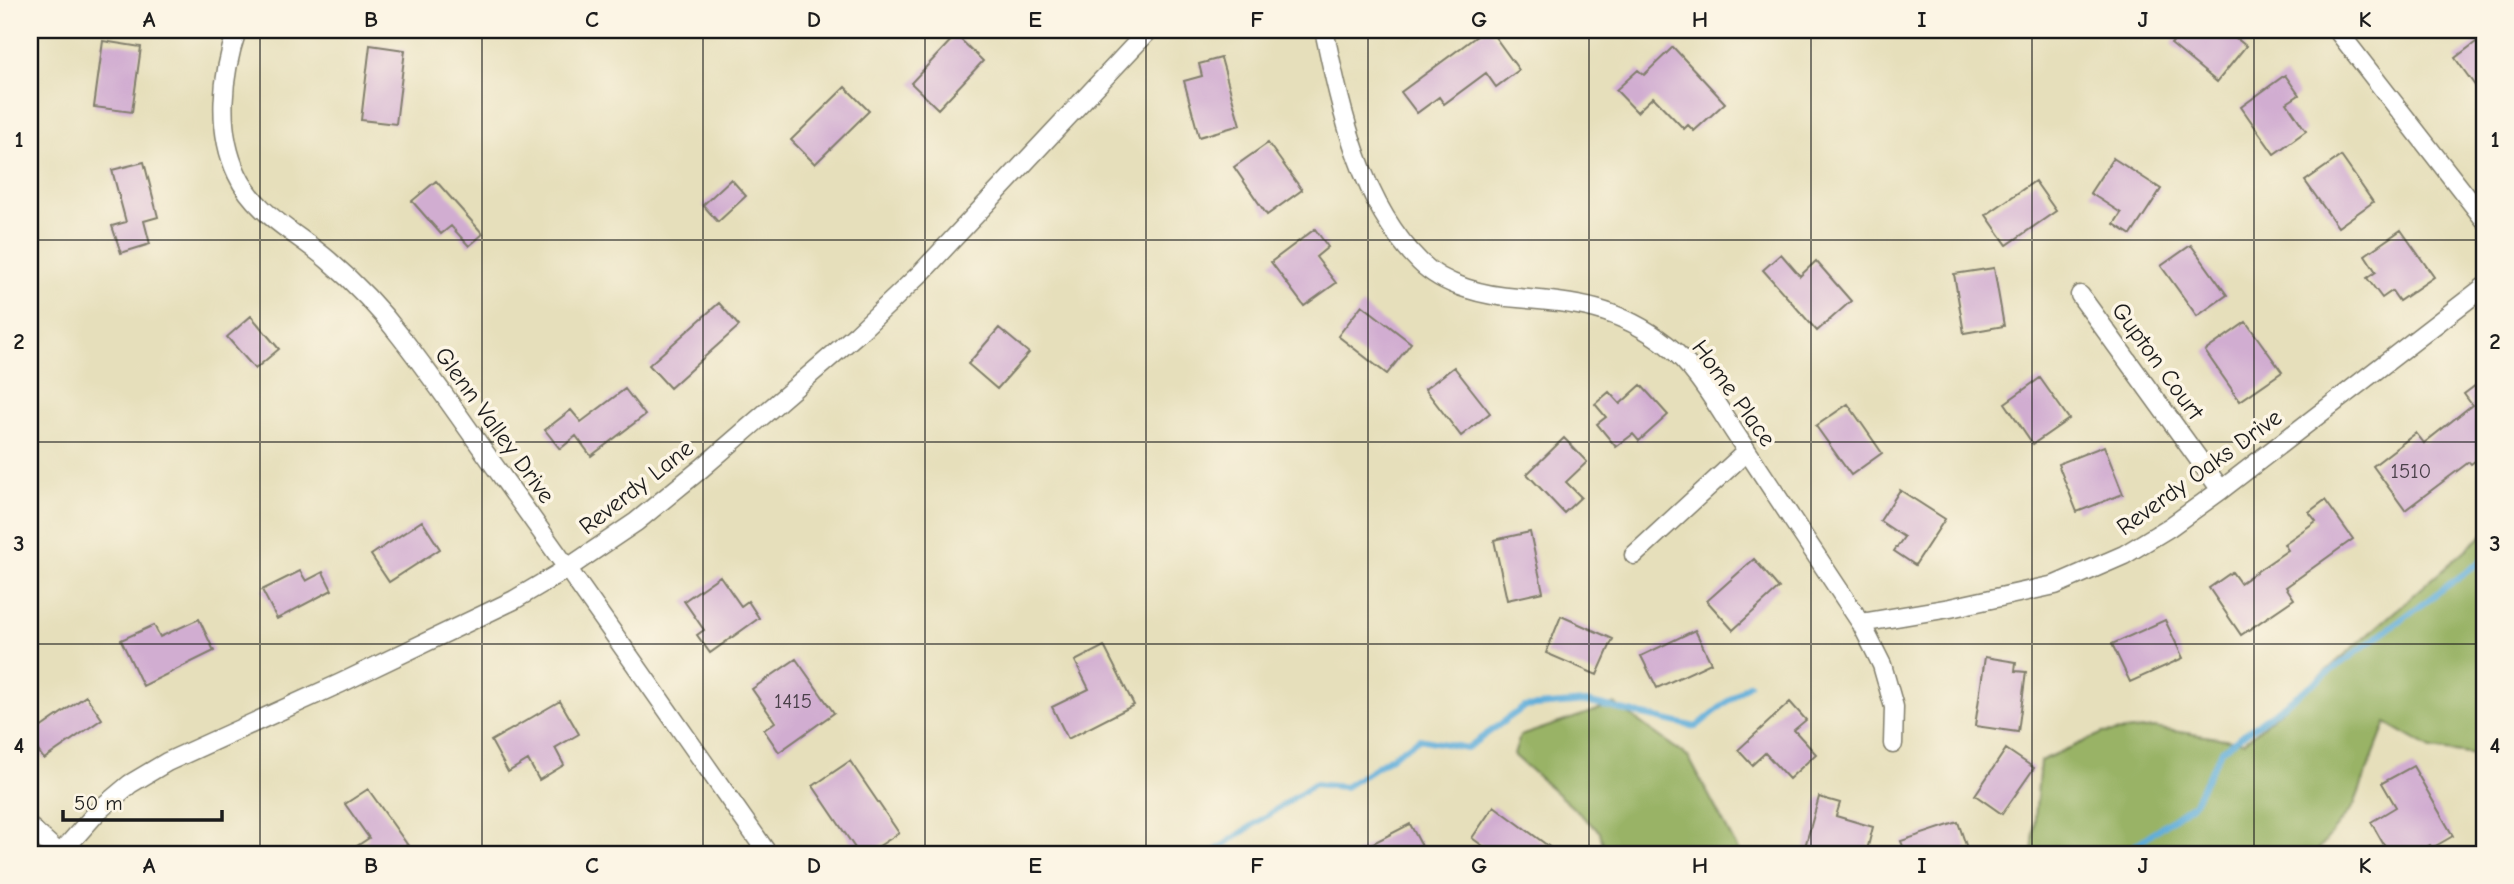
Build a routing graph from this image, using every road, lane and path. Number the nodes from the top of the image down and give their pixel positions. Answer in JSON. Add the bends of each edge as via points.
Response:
{"nodes":[{"id":1,"x":237,"y":30,"type":"edge"},
{"id":2,"x":1149,"y":30,"type":"edge"},
{"id":3,"x":1324,"y":30,"type":"edge"},
{"id":4,"x":2337,"y":30,"type":"edge"},
{"id":5,"x":2484,"y":219,"type":"edge"},
{"id":6,"x":2484,"y":287,"type":"edge"},
{"id":7,"x":2080,"y":295,"type":"dead end"},
{"id":8,"x":1747,"y":451,"type":"junction"},
{"id":9,"x":2221,"y":490,"type":"junction"},
{"id":10,"x":1634,"y":555,"type":"dead end"},
{"id":11,"x":568,"y":568,"type":"junction"},
{"id":12,"x":1861,"y":623,"type":"junction"},
{"id":13,"x":1893,"y":744,"type":"dead end"},
{"id":14,"x":30,"y":827,"type":"edge"},
{"id":15,"x":60,"y":854,"type":"edge"},
{"id":16,"x":768,"y":854,"type":"edge"}],
"edges":[{"from":1,"to":11,"type":"street","name":"Glenn Valley Drive","via":[[227,65],[223,118],[238,177],[258,205],[328,260],[401,336]]},
{"from":2,"to":11,"type":"street","name":"Reverdy Lane","via":[[932,262],[857,334],[693,476]]},
{"from":3,"to":8,"type":"street","name":"Home Place","via":[[1343,118],[1364,172],[1384,217],[1420,262],[1457,285],[1517,298],[1581,304],[1644,329],[1682,360]]},
{"from":4,"to":5,"type":"street"},
{"from":6,"to":9,"type":"street","name":"Reverdy Oaks Drive"},
{"from":7,"to":9,"type":"street","name":"Gupton Court"},
{"from":8,"to":10,"type":"street"},
{"from":8,"to":12,"type":"street","name":"Home Place"},
{"from":9,"to":12,"type":"street","name":"Reverdy Oaks Drive","via":[[2124,555],[2074,578],[1950,608]]},
{"from":11,"to":15,"type":"street","name":"Reverdy Lane","via":[[514,600],[167,762],[99,810]]},
{"from":11,"to":16,"type":"street","name":"Glenn Valley Drive"},
{"from":12,"to":13,"type":"street","name":"Home Place","via":[[1882,666],[1894,707]]},
{"from":14,"to":15,"type":"street"}]}
